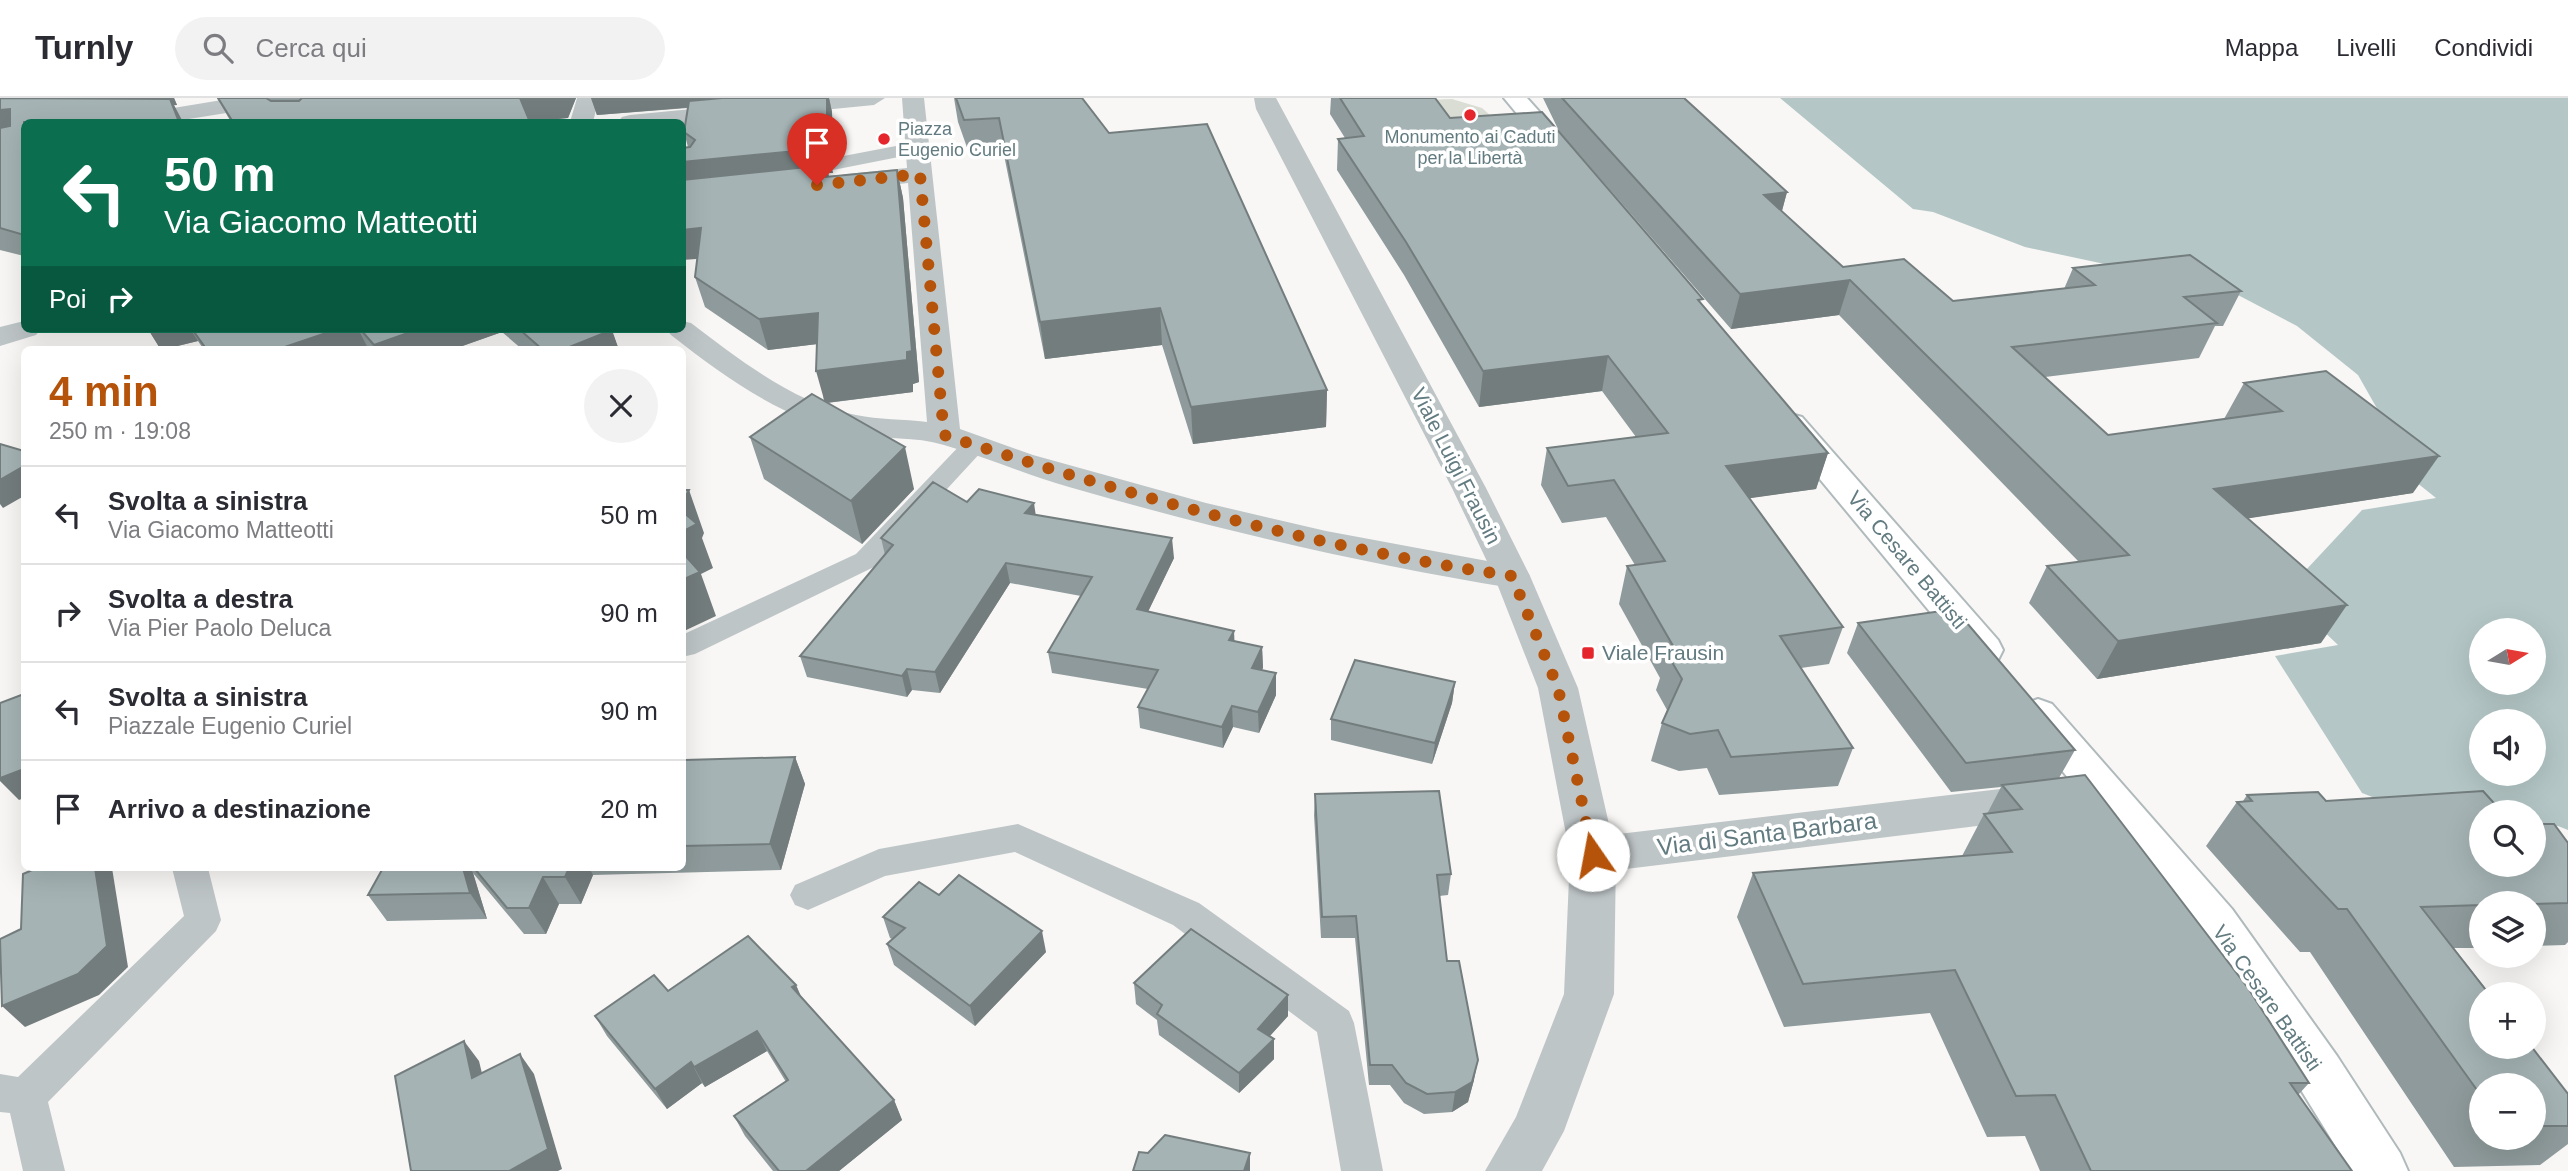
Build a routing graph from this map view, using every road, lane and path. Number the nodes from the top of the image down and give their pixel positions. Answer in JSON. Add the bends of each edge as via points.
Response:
{"nodes":[{"id":1,"x":588,"y":98,"type":"edge"},
{"id":2,"x":874,"y":98,"type":"edge"},
{"id":3,"x":913,"y":98,"type":"edge"},
{"id":4,"x":1265,"y":98,"type":"edge"},
{"id":5,"x":1504,"y":98,"type":"edge"},
{"id":6,"x":1527,"y":112,"type":"edge"},
{"id":7,"x":149,"y":119,"type":"edge"},
{"id":8,"x":293,"y":119,"type":"edge"},
{"id":9,"x":583,"y":119,"type":"edge"},
{"id":10,"x":663,"y":119,"type":"edge"},
{"id":11,"x":833,"y":158,"type":"dead end"},
{"id":12,"x":919,"y":161,"type":"junction"},
{"id":13,"x":1586,"y":180,"type":"edge"},
{"id":14,"x":817,"y":185,"type":"edge"},
{"id":15,"x":21,"y":331,"type":"edge"},
{"id":16,"x":686,"y":333,"type":"edge"},
{"id":17,"x":0,"y":337,"type":"edge"},
{"id":18,"x":1771,"y":400,"type":"edge"},
{"id":19,"x":959,"y":440,"type":"junction"},
{"id":20,"x":1512,"y":576,"type":"junction"},
{"id":21,"x":686,"y":646,"type":"edge"},
{"id":22,"x":2106,"y":794,"type":"junction"},
{"id":23,"x":1593,"y":855,"type":"junction"},
{"id":24,"x":191,"y":871,"type":"edge"},
{"id":25,"x":808,"y":895,"type":"dead end"},
{"id":26,"x":13,"y":1095,"type":"edge"},
{"id":27,"x":44,"y":1171,"type":"edge"},
{"id":28,"x":1362,"y":1171,"type":"edge"},
{"id":29,"x":1512,"y":1171,"type":"edge"},
{"id":30,"x":2381,"y":1171,"type":"edge"}],
"edges":[{"from":1,"to":9,"type":"street"},
{"from":2,"to":10,"type":"street"},
{"from":3,"to":12,"type":"street"},
{"from":4,"to":20,"type":"street","name":"Viale Luigi Frausin"},
{"from":5,"to":6,"type":"main road"},
{"from":6,"to":13,"type":"main road"},
{"from":7,"to":8,"type":"street","via":[[239,104],[269,108]]},
{"from":11,"to":12,"type":"lane"},
{"from":12,"to":14,"type":"street"},
{"from":12,"to":19,"type":"street"},
{"from":15,"to":17,"type":"street"},
{"from":16,"to":19,"type":"street","via":[[723,362],[804,409],[855,425]]},
{"from":18,"to":22,"type":"main road","name":"Via Cesare Battisti"},
{"from":19,"to":20,"type":"street","via":[[1125,490],[1336,544],[1404,560]]},
{"from":19,"to":21,"type":"lane","via":[[866,560]]},
{"from":20,"to":23,"type":"street","name":"Viale Luigi Frausin","via":[[1558,688]]},
{"from":22,"to":23,"type":"street","name":"Via di Santa Barbara"},
{"from":22,"to":30,"type":"main road","name":"Via Cesare Battisti","via":[[2215,923]]},
{"from":23,"to":29,"type":"street","via":[[1589,994],[1537,1131]]},
{"from":24,"to":26,"type":"lane","via":[[203,920]]},
{"from":25,"to":28,"type":"lane","via":[[879,863],[1018,838],[1186,914],[1335,1023]]},
{"from":26,"to":27,"type":"lane"}]}
